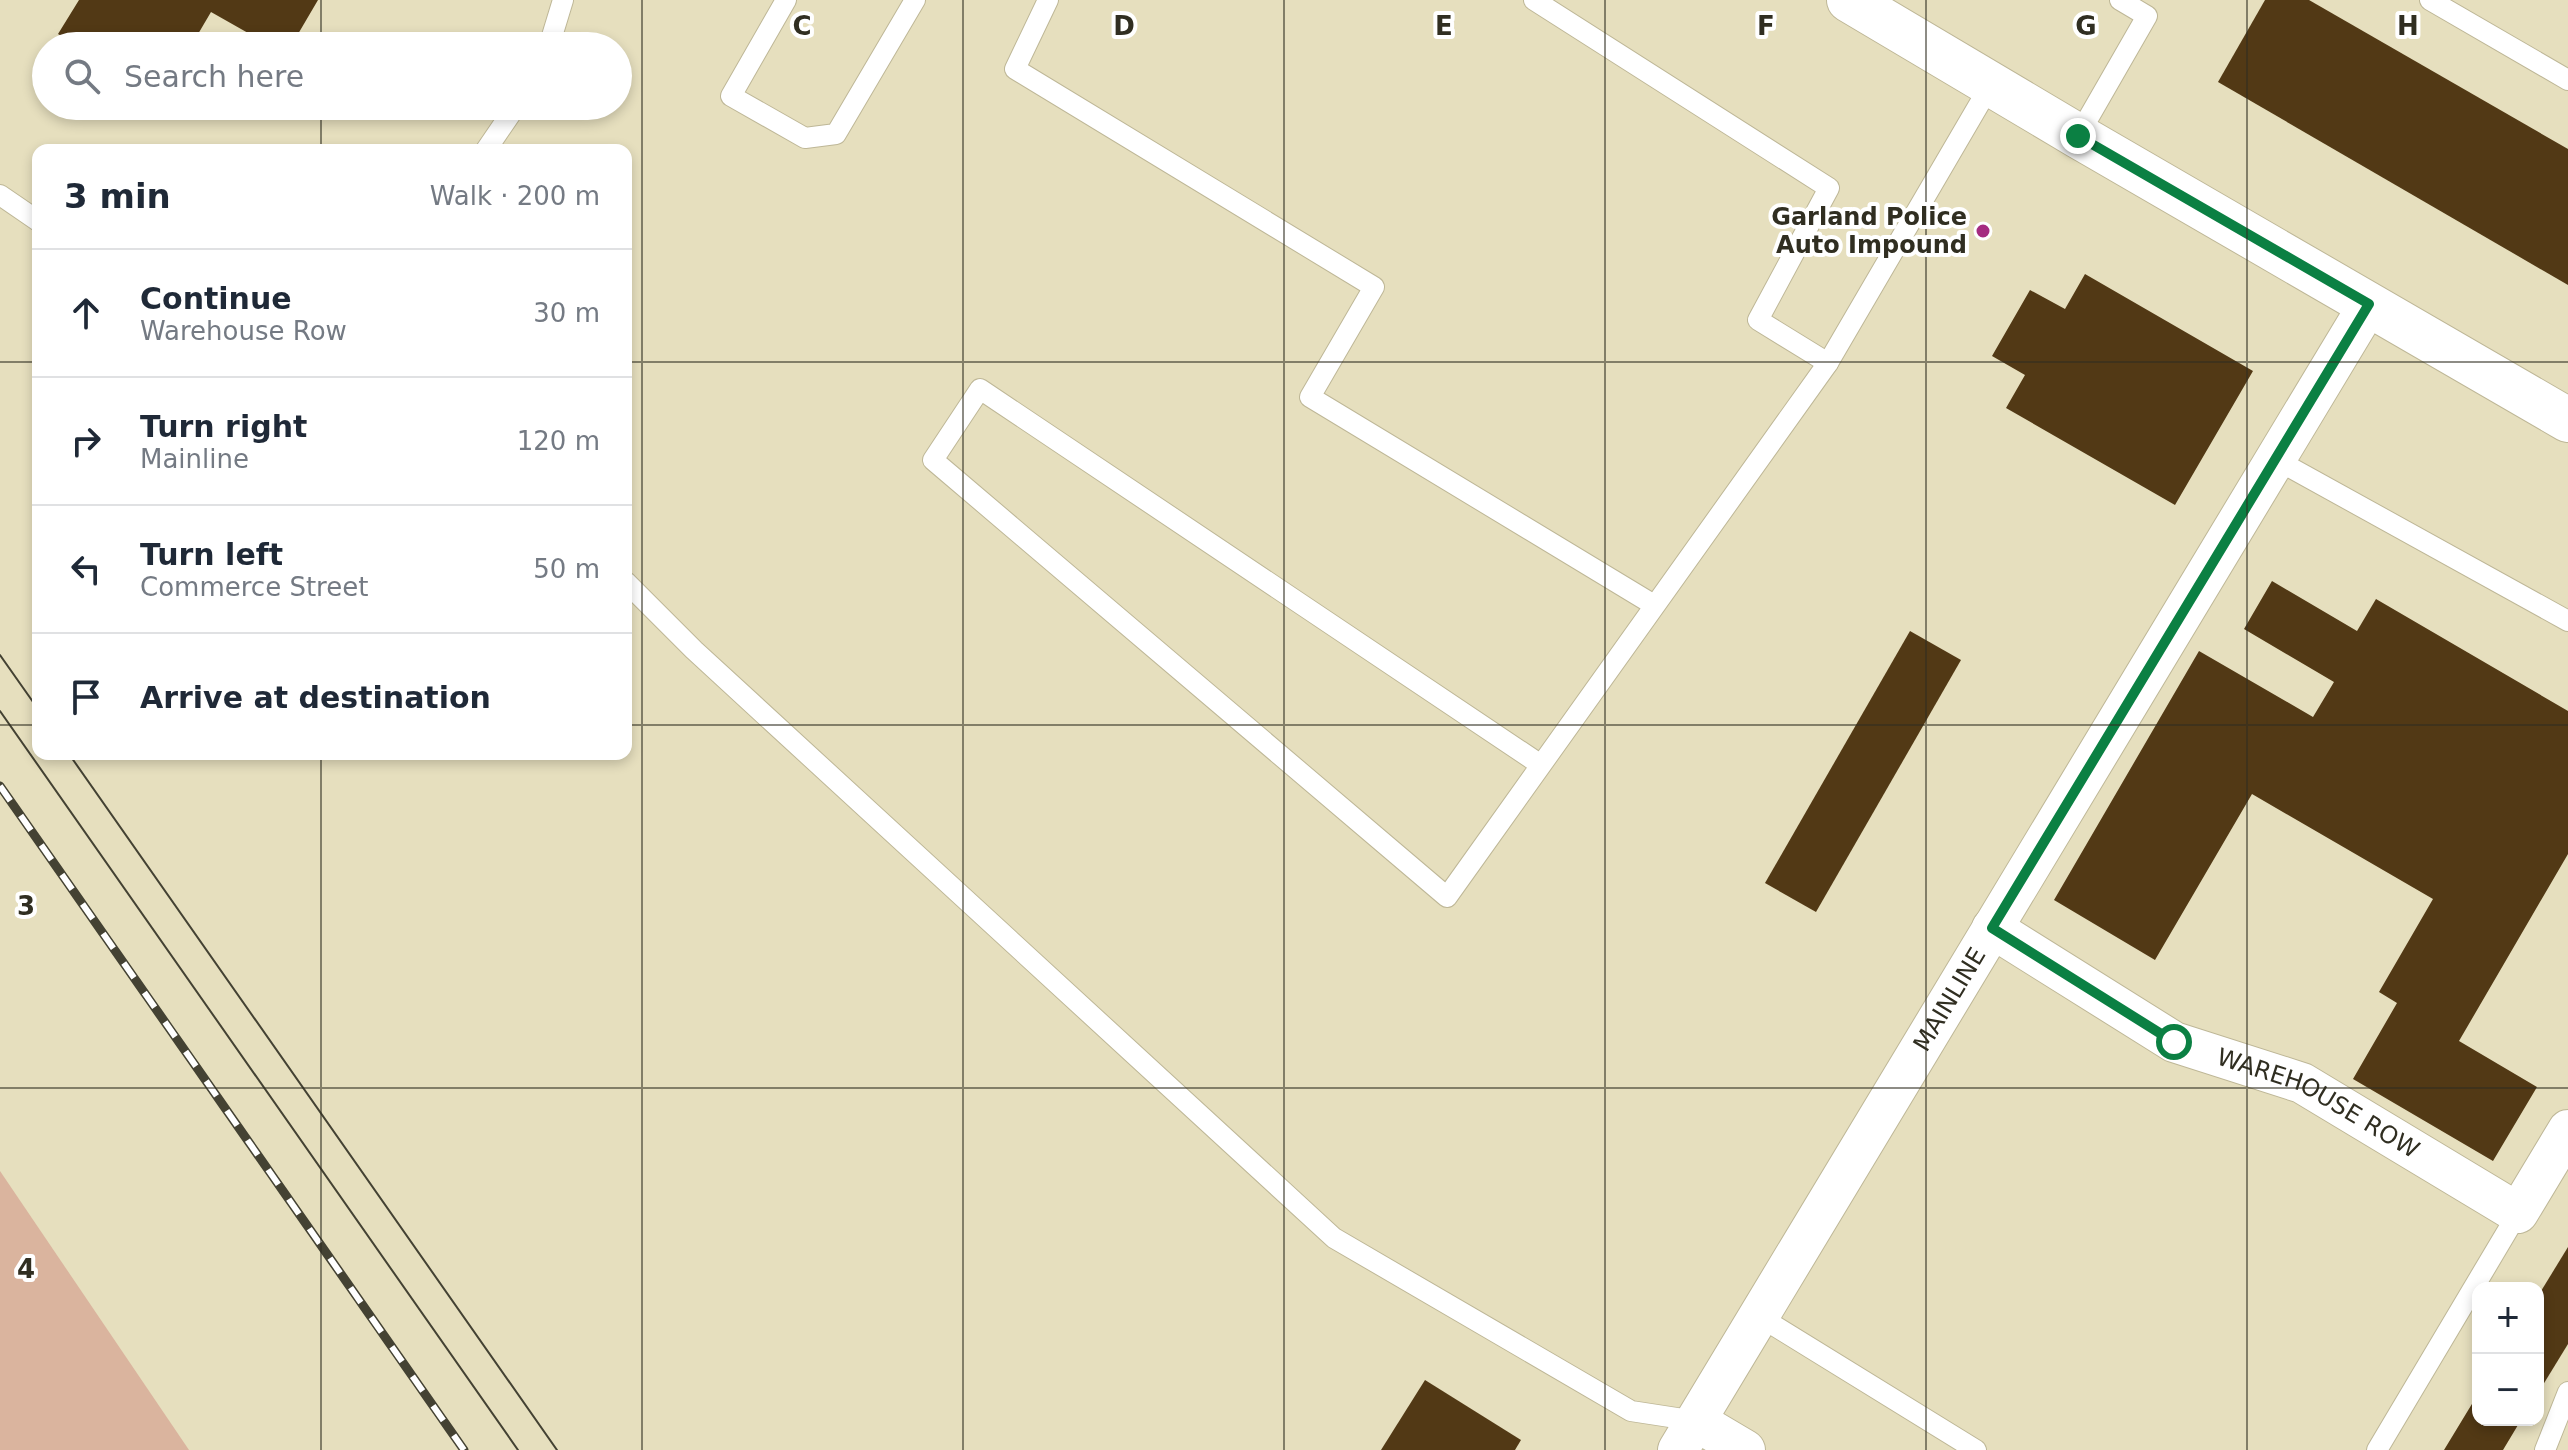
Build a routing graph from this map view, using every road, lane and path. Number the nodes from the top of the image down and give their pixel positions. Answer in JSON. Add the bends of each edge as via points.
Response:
{"nodes":[{"id":1,"x":563,"y":0,"type":"edge"},
{"id":2,"x":786,"y":0,"type":"edge"},
{"id":3,"x":915,"y":0,"type":"edge"},
{"id":4,"x":1048,"y":0,"type":"edge"},
{"id":5,"x":1534,"y":0,"type":"edge"},
{"id":6,"x":1849,"y":0,"type":"edge"},
{"id":7,"x":2120,"y":0,"type":"edge"},
{"id":8,"x":2430,"y":0,"type":"edge"},
{"id":9,"x":553,"y":32,"type":"edge"},
{"id":10,"x":2568,"y":80,"type":"edge"},
{"id":11,"x":1991,"y":84,"type":"junction"},
{"id":12,"x":506,"y":120,"type":"edge"},
{"id":13,"x":2078,"y":136,"type":"junction"},
{"id":14,"x":490,"y":144,"type":"edge"},
{"id":15,"x":0,"y":195,"type":"edge"},
{"id":16,"x":32,"y":217,"type":"edge"},
{"id":17,"x":2369,"y":304,"type":"junction"},
{"id":18,"x":1828,"y":363,"type":"junction"},
{"id":19,"x":2568,"y":420,"type":"edge"},
{"id":20,"x":2275,"y":459,"type":"junction"},
{"id":21,"x":632,"y":588,"type":"edge"},
{"id":22,"x":1654,"y":605,"type":"junction"},
{"id":23,"x":2568,"y":621,"type":"edge"},
{"id":24,"x":1541,"y":765,"type":"junction"},
{"id":25,"x":1992,"y":928,"type":"junction"},
{"id":26,"x":2568,"y":1130,"type":"edge"},
{"id":27,"x":2518,"y":1213,"type":"junction"},
{"id":28,"x":1757,"y":1315,"type":"junction"},
{"id":29,"x":2568,"y":1392,"type":"edge"},
{"id":30,"x":1687,"y":1436,"type":"edge"},
{"id":31,"x":1745,"y":1450,"type":"edge"},
{"id":32,"x":1976,"y":1450,"type":"edge"},
{"id":33,"x":2377,"y":1450,"type":"edge"},
{"id":34,"x":2545,"y":1450,"type":"edge"}],
"edges":[{"from":1,"to":9,"type":"lane"},
{"from":2,"to":3,"type":"lane","via":[[731,96],[805,138],[836,134]]},
{"from":4,"to":22,"type":"lane","via":[[1015,69],[1374,287],[1310,397]]},
{"from":5,"to":18,"type":"lane","via":[[1829,188],[1758,320]]},
{"from":6,"to":11,"type":"street"},
{"from":7,"to":13,"type":"lane","via":[[2147,16]]},
{"from":8,"to":10,"type":"lane"},
{"from":11,"to":13,"type":"street"},
{"from":11,"to":18,"type":"lane"},
{"from":12,"to":14,"type":"lane"},
{"from":13,"to":17,"type":"street"},
{"from":15,"to":16,"type":"lane"},
{"from":17,"to":19,"type":"street"},
{"from":17,"to":20,"type":"street","name":"MAINLINE"},
{"from":18,"to":22,"type":"lane"},
{"from":20,"to":23,"type":"lane"},
{"from":20,"to":25,"type":"street","name":"MAINLINE"},
{"from":21,"to":30,"type":"lane","via":[[1334,1238],[1631,1411]]},
{"from":22,"to":24,"type":"lane"},
{"from":24,"to":24,"type":"lane","via":[[1447,897],[933,460],[980,389]]},
{"from":25,"to":27,"type":"street","name":"WAREHOUSE ROW","via":[[2174,1042],[2302,1083]]},
{"from":25,"to":28,"type":"street","name":"MAINLINE"},
{"from":26,"to":27,"type":"street"},
{"from":27,"to":33,"type":"lane"},
{"from":28,"to":30,"type":"street","name":"MAINLINE"},
{"from":28,"to":32,"type":"lane"},
{"from":29,"to":34,"type":"lane"},
{"from":30,"to":31,"type":"street"}]}
